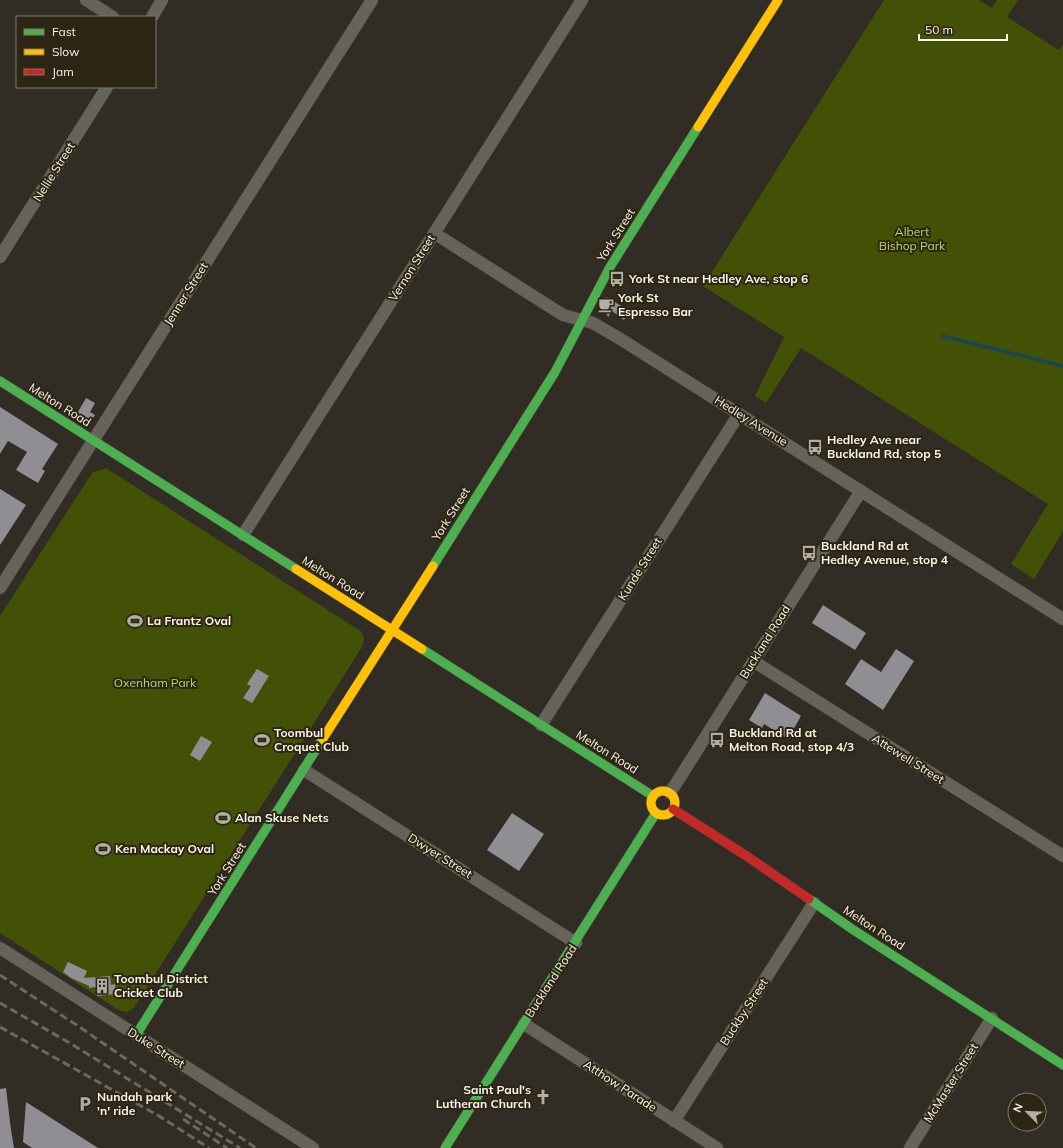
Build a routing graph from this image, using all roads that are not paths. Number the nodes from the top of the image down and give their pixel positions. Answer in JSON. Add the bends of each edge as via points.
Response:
{"nodes":[{"id":1,"x":86,"y":0,"type":"edge"},
{"id":2,"x":162,"y":0,"type":"edge"},
{"id":3,"x":372,"y":0,"type":"edge"},
{"id":4,"x":582,"y":0,"type":"edge"},
{"id":5,"x":778,"y":0,"type":"edge"},
{"id":6,"x":111,"y":16,"type":"edge"},
{"id":7,"x":153,"y":16,"type":"edge"},
{"id":8,"x":106,"y":88,"type":"edge"},
{"id":9,"x":434,"y":233,"type":"junction"},
{"id":10,"x":0,"y":257,"type":"edge"},
{"id":11,"x":584,"y":320,"type":"junction"},
{"id":12,"x":0,"y":381,"type":"edge"},
{"id":13,"x":739,"y":414,"type":"junction"},
{"id":14,"x":93,"y":440,"type":"junction"},
{"id":15,"x":861,"y":491,"type":"junction"},
{"id":16,"x":243,"y":535,"type":"junction"},
{"id":17,"x":0,"y":588,"type":"edge"},
{"id":18,"x":1063,"y":619,"type":"edge"},
{"id":19,"x":393,"y":630,"type":"junction"},
{"id":20,"x":753,"y":661,"type":"junction"},
{"id":21,"x":541,"y":725,"type":"junction"},
{"id":22,"x":304,"y":770,"type":"junction"},
{"id":23,"x":670,"y":793,"type":"junction"},
{"id":24,"x":653,"y":796,"type":"junction"},
{"id":25,"x":673,"y":810,"type":"junction"},
{"id":26,"x":656,"y":813,"type":"junction"},
{"id":27,"x":1063,"y":856,"type":"edge"},
{"id":28,"x":814,"y":903,"type":"junction"},
{"id":29,"x":576,"y":943,"type":"junction"},
{"id":30,"x":0,"y":948,"type":"edge"},
{"id":31,"x":992,"y":1018,"type":"junction"},
{"id":32,"x":524,"y":1024,"type":"junction"},
{"id":33,"x":136,"y":1035,"type":"junction"},
{"id":34,"x":1063,"y":1065,"type":"edge"},
{"id":35,"x":674,"y":1121,"type":"junction"},
{"id":36,"x":313,"y":1148,"type":"edge"},
{"id":37,"x":445,"y":1148,"type":"edge"},
{"id":38,"x":717,"y":1148,"type":"edge"},
{"id":39,"x":910,"y":1148,"type":"edge"}],
"edges":[{"from":1,"to":6,"type":"street"},
{"from":2,"to":7,"type":"street"},
{"from":3,"to":14,"type":"street","name":"Jenner Street"},
{"from":4,"to":9,"type":"street","name":"Vernon Street"},
{"from":5,"to":11,"type":"street","name":"York Street","via":[[610,267]]},
{"from":8,"to":10,"type":"street","name":"Nellie Street"},
{"from":9,"to":11,"type":"street","name":"Hedley Avenue","via":[[564,315]]},
{"from":9,"to":16,"type":"street","name":"Vernon Street"},
{"from":11,"to":13,"type":"street","name":"Hedley Avenue","via":[[622,340]]},
{"from":11,"to":19,"type":"street","name":"York Street","via":[[555,372]]},
{"from":12,"to":14,"type":"street","name":"Melton Road"},
{"from":13,"to":15,"type":"street","name":"Hedley Avenue"},
{"from":13,"to":21,"type":"street","name":"Kunde Street"},
{"from":14,"to":16,"type":"street","name":"Melton Road"},
{"from":14,"to":17,"type":"street","name":"Jenner Street"},
{"from":15,"to":18,"type":"street","name":"Hedley Avenue"},
{"from":15,"to":20,"type":"street","name":"Buckland Road"},
{"from":16,"to":19,"type":"street","name":"Melton Road"},
{"from":19,"to":21,"type":"street","name":"Melton Road"},
{"from":19,"to":22,"type":"street","name":"York Street"},
{"from":20,"to":23,"type":"street","name":"Buckland Road"},
{"from":20,"to":27,"type":"street","name":"Attewell Street"},
{"from":21,"to":24,"type":"street","name":"Melton Road"},
{"from":22,"to":29,"type":"street","name":"Dwyer Street"},
{"from":22,"to":33,"type":"street","name":"York Street"},
{"from":23,"to":24,"type":"street","via":[[659,792]]},
{"from":23,"to":25,"type":"street","via":[[675,802]]},
{"from":24,"to":26,"type":"street","via":[[652,807]]},
{"from":25,"to":26,"type":"street","via":[[668,814]]},
{"from":25,"to":28,"type":"street","name":"Melton Road","via":[[748,857]]},
{"from":26,"to":29,"type":"street","name":"Buckland Road"},
{"from":28,"to":31,"type":"street","name":"Melton Road"},
{"from":28,"to":35,"type":"street","name":"Buckby Street"},
{"from":29,"to":32,"type":"street","name":"Buckland Road"},
{"from":30,"to":33,"type":"street","name":"Duke Street"},
{"from":31,"to":34,"type":"street","name":"Melton Road"},
{"from":31,"to":39,"type":"street","name":"McMaster Street"},
{"from":32,"to":35,"type":"street","name":"Atthow Parade"},
{"from":32,"to":37,"type":"street","name":"Buckland Road"},
{"from":33,"to":36,"type":"street","name":"Duke Street"},
{"from":35,"to":38,"type":"street","name":"Atthow Parade"}]}
